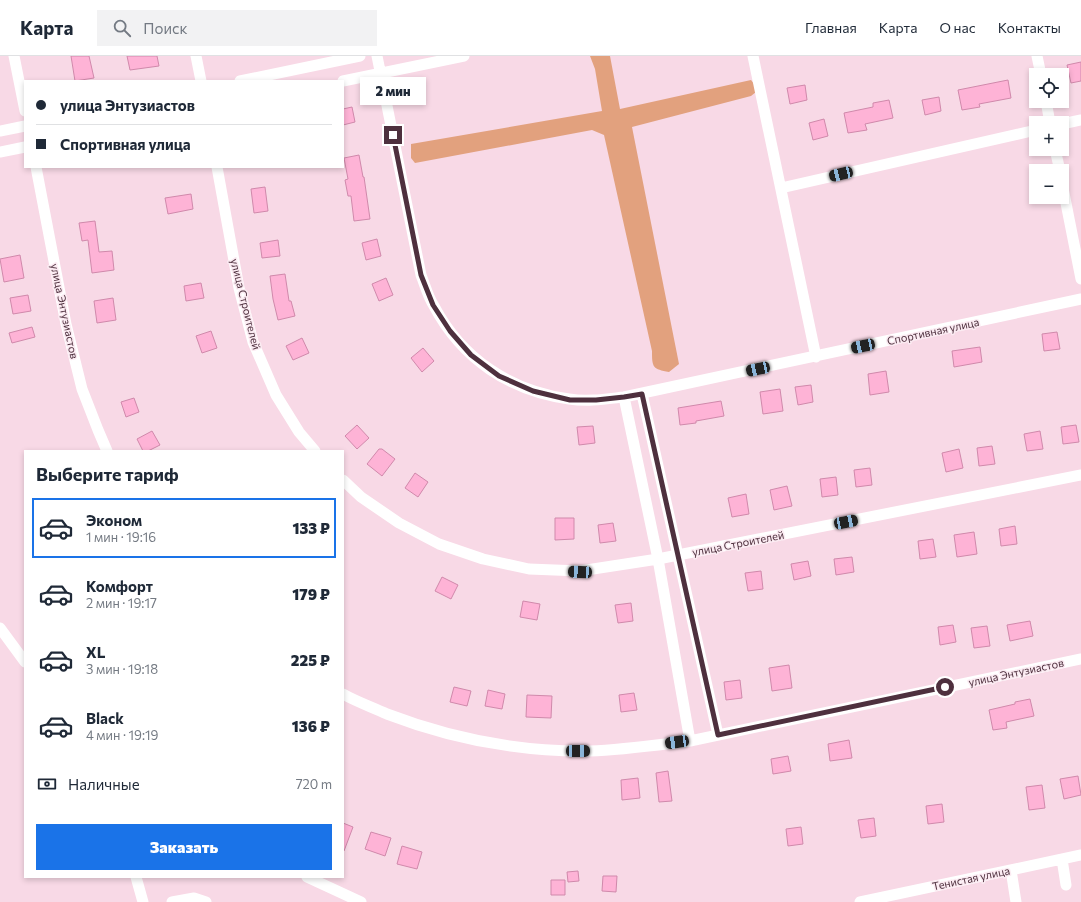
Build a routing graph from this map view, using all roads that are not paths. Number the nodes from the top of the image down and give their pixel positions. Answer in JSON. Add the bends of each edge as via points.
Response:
{"nodes":[{"id":1,"x":14,"y":56,"type":"edge"},
{"id":2,"x":196,"y":56,"type":"edge"},
{"id":3,"x":360,"y":56,"type":"edge"},
{"id":4,"x":377,"y":56,"type":"edge"},
{"id":5,"x":464,"y":56,"type":"edge"},
{"id":6,"x":753,"y":56,"type":"edge"},
{"id":7,"x":1037,"y":56,"type":"edge"},
{"id":8,"x":1040,"y":68,"type":"edge"},
{"id":9,"x":380,"y":73,"type":"junction"},
{"id":10,"x":201,"y":80,"type":"edge"},
{"id":11,"x":245,"y":80,"type":"edge"},
{"id":12,"x":344,"y":81,"type":"edge"},
{"id":13,"x":24,"y":106,"type":"edge"},
{"id":14,"x":1081,"y":120,"type":"edge"},
{"id":15,"x":1069,"y":123,"type":"edge"},
{"id":16,"x":24,"y":126,"type":"edge"},
{"id":17,"x":0,"y":131,"type":"edge"},
{"id":18,"x":1029,"y":132,"type":"edge"},
{"id":19,"x":24,"y":147,"type":"edge"},
{"id":20,"x":0,"y":152,"type":"edge"},
{"id":21,"x":36,"y":168,"type":"edge"},
{"id":22,"x":217,"y":168,"type":"edge"},
{"id":23,"x":781,"y":188,"type":"junction"},
{"id":24,"x":1066,"y":204,"type":"edge"},
{"id":25,"x":1081,"y":279,"type":"edge"},
{"id":26,"x":1081,"y":299,"type":"edge"},
{"id":27,"x":816,"y":356,"type":"junction"},
{"id":28,"x":642,"y":394,"type":"junction"},
{"id":29,"x":624,"y":397,"type":"junction"},
{"id":30,"x":107,"y":450,"type":"edge"},
{"id":31,"x":314,"y":450,"type":"edge"},
{"id":32,"x":1081,"y":475,"type":"edge"},
{"id":33,"x":344,"y":481,"type":"edge"},
{"id":34,"x":678,"y":556,"type":"junction"},
{"id":35,"x":658,"y":559,"type":"junction"},
{"id":36,"x":0,"y":628,"type":"edge"},
{"id":37,"x":1081,"y":659,"type":"edge"},
{"id":38,"x":24,"y":661,"type":"edge"},
{"id":39,"x":344,"y":694,"type":"edge"},
{"id":40,"x":718,"y":735,"type":"junction"},
{"id":41,"x":690,"y":741,"type":"junction"},
{"id":42,"x":1081,"y":855,"type":"edge"},
{"id":43,"x":1062,"y":859,"type":"junction"},
{"id":44,"x":1011,"y":870,"type":"junction"},
{"id":45,"x":136,"y":878,"type":"edge"},
{"id":46,"x":309,"y":878,"type":"edge"},
{"id":47,"x":1066,"y":885,"type":"dead end"},
{"id":48,"x":143,"y":902,"type":"edge"},
{"id":49,"x":172,"y":902,"type":"edge"},
{"id":50,"x":206,"y":902,"type":"edge"},
{"id":51,"x":361,"y":902,"type":"edge"},
{"id":52,"x":860,"y":902,"type":"edge"},
{"id":53,"x":1016,"y":902,"type":"edge"}],
"edges":[{"from":1,"to":13,"type":"street"},
{"from":2,"to":10,"type":"street"},
{"from":3,"to":11,"type":"street"},
{"from":4,"to":9,"type":"street","name":"Спортивная улица"},
{"from":5,"to":9,"type":"street"},
{"from":6,"to":23,"type":"street"},
{"from":7,"to":8,"type":"street"},
{"from":9,"to":12,"type":"street"},
{"from":9,"to":29,"type":"street","name":"Спортивная улица","via":[[421,275],[433,305],[450,331],[471,355],[499,376],[533,391],[570,400]]},
{"from":14,"to":15,"type":"street"},
{"from":16,"to":17,"type":"street"},
{"from":18,"to":23,"type":"street"},
{"from":19,"to":20,"type":"street"},
{"from":21,"to":30,"type":"street","name":"улица Энтузиастов","via":[[82,389]]},
{"from":22,"to":31,"type":"street","name":"улица Строителей","via":[[239,288],[253,342],[276,396]]},
{"from":23,"to":27,"type":"street"},
{"from":24,"to":25,"type":"street"},
{"from":26,"to":27,"type":"street","name":"Спортивная улица"},
{"from":27,"to":28,"type":"street","name":"Спортивная улица"},
{"from":28,"to":29,"type":"street","name":"Спортивная улица"},
{"from":28,"to":34,"type":"street"},
{"from":29,"to":35,"type":"street"},
{"from":32,"to":34,"type":"street","name":"улица Строителей"},
{"from":33,"to":35,"type":"street","name":"улица Строителей","via":[[361,497],[398,523],[439,544],[483,559],[529,569],[580,572]]},
{"from":34,"to":35,"type":"street","name":"улица Строителей"},
{"from":34,"to":40,"type":"street"},
{"from":35,"to":41,"type":"street"},
{"from":36,"to":38,"type":"street"},
{"from":37,"to":40,"type":"street","name":"улица Энтузиастов"},
{"from":39,"to":41,"type":"street","name":"улица Энтузиастов","via":[[414,724],[453,736],[502,745],[590,751]]},
{"from":40,"to":41,"type":"street","name":"улица Энтузиастов"},
{"from":42,"to":43,"type":"street","name":"Тенистая улица"},
{"from":43,"to":44,"type":"street","name":"Тенистая улица"},
{"from":43,"to":47,"type":"street"},
{"from":44,"to":52,"type":"street","name":"Тенистая улица"},
{"from":44,"to":53,"type":"street"},
{"from":45,"to":48,"type":"street"},
{"from":46,"to":51,"type":"street"},
{"from":49,"to":50,"type":"street","via":[[194,898]]}]}
